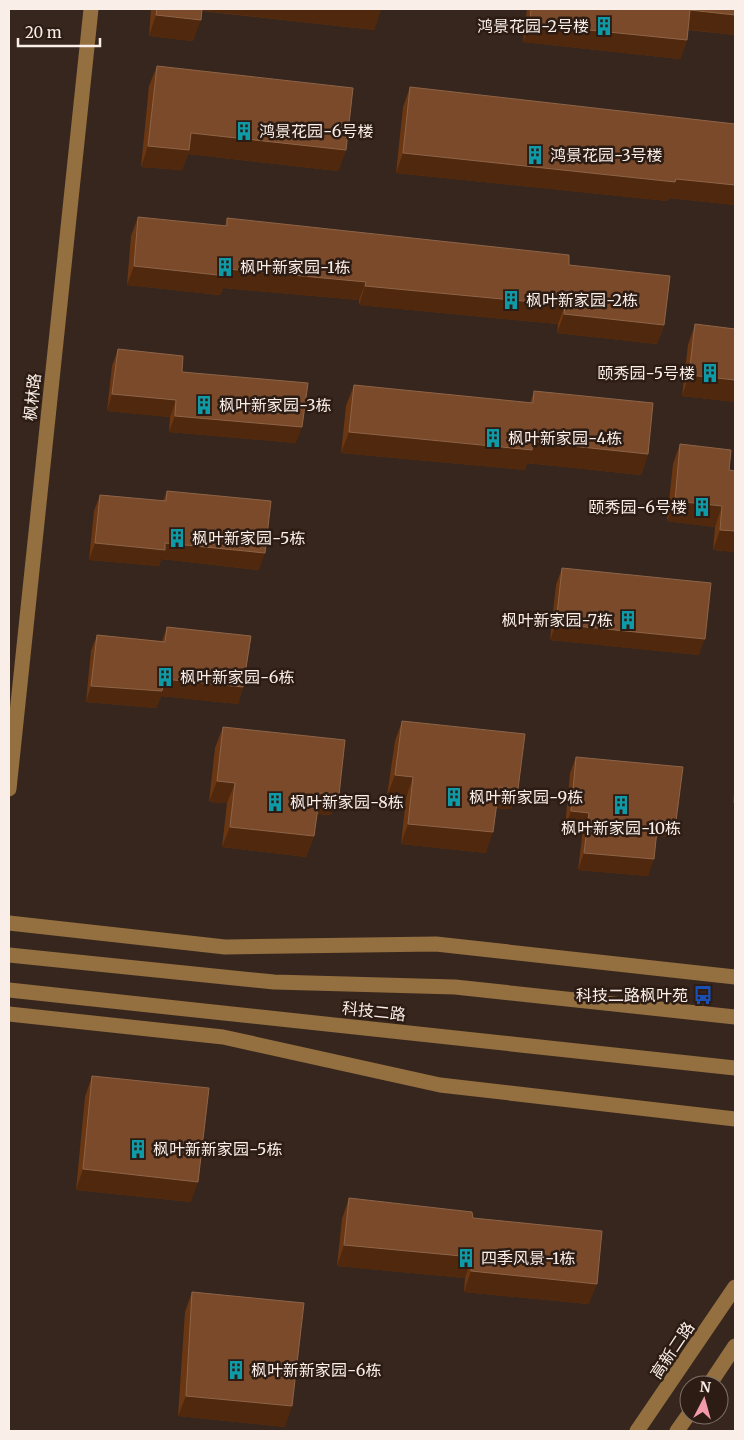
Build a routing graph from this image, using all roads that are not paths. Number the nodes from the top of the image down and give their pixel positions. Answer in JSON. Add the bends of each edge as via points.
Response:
{"nodes":[{"id":1,"x":91,"y":9,"type":"edge"},
{"id":2,"x":9,"y":789,"type":"edge"},
{"id":3,"x":9,"y":923,"type":"edge"},
{"id":4,"x":9,"y":955,"type":"edge"},
{"id":5,"x":735,"y":977,"type":"edge"},
{"id":6,"x":9,"y":990,"type":"edge"},
{"id":7,"x":9,"y":1014,"type":"edge"},
{"id":8,"x":735,"y":1017,"type":"edge"},
{"id":9,"x":735,"y":1068,"type":"edge"},
{"id":10,"x":735,"y":1119,"type":"edge"},
{"id":11,"x":735,"y":1288,"type":"edge"},
{"id":12,"x":735,"y":1346,"type":"edge"},
{"id":13,"x":716,"y":1375,"type":"edge"},
{"id":14,"x":637,"y":1431,"type":"edge"}],
"edges":[{"from":1,"to":2,"type":"street","name":"枫林路"},
{"from":3,"to":5,"type":"street","via":[[225,947],[436,944]]},
{"from":4,"to":8,"type":"street","name":"科技二路","via":[[274,982],[455,987]]},
{"from":6,"to":9,"type":"street","name":"科技二路"},
{"from":7,"to":10,"type":"street","via":[[222,1037],[440,1085]]},
{"from":11,"to":14,"type":"street","name":"高新二路"},
{"from":12,"to":13,"type":"street"}]}
